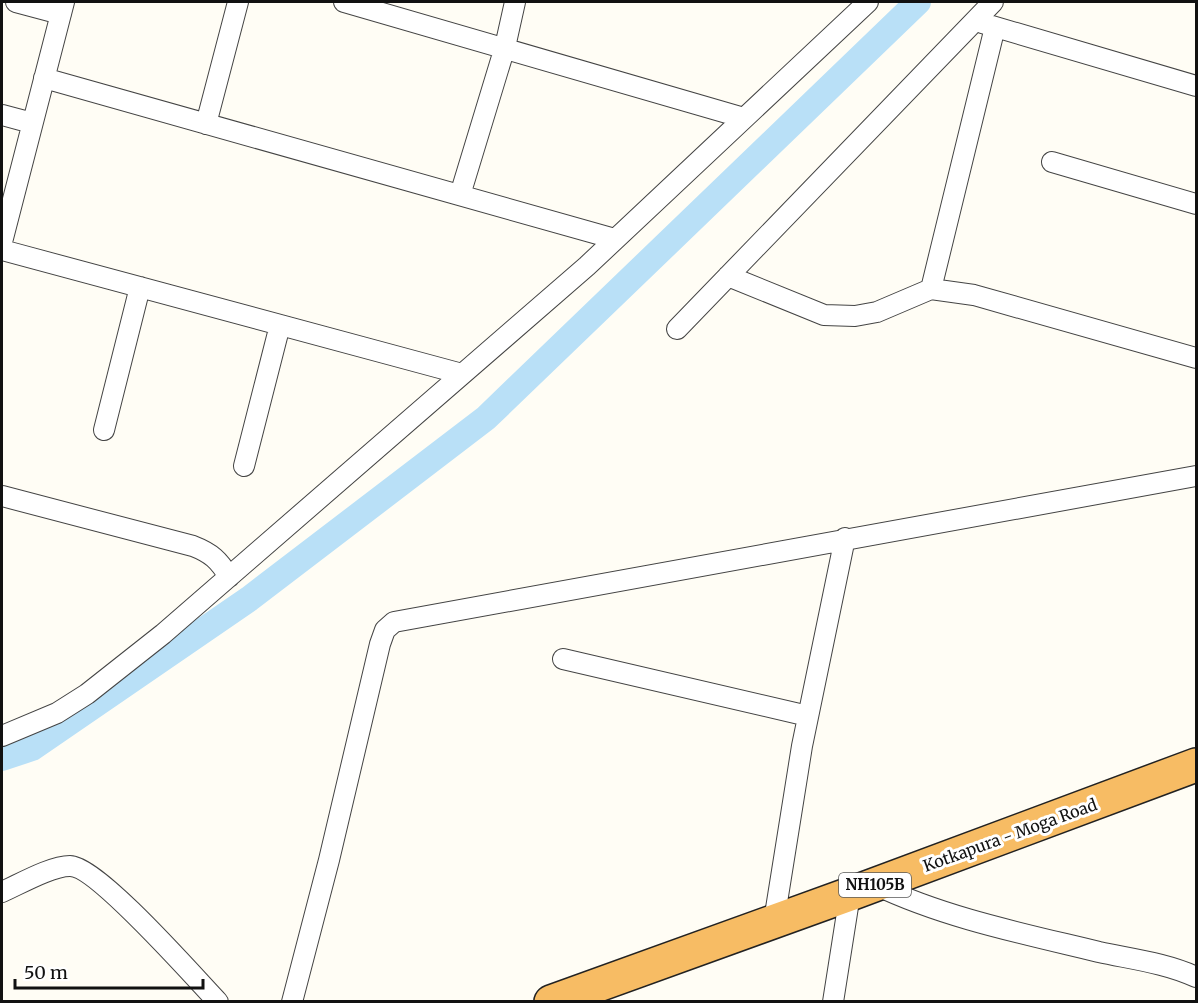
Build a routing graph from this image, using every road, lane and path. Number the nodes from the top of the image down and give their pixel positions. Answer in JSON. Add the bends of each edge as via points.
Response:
{"nodes":[{"id":1,"x":16,"y":2,"type":"edge"},
{"id":2,"x":238,"y":2,"type":"edge"},
{"id":3,"x":344,"y":2,"type":"edge"},
{"id":4,"x":515,"y":2,"type":"edge"},
{"id":5,"x":993,"y":2,"type":"edge"},
{"id":6,"x":859,"y":3,"type":"edge"},
{"id":7,"x":62,"y":8,"type":"edge"},
{"id":8,"x":974,"y":21,"type":"junction"},
{"id":9,"x":995,"y":27,"type":"junction"},
{"id":10,"x":505,"y":47,"type":"junction"},
{"id":11,"x":44,"y":78,"type":"junction"},
{"id":12,"x":1197,"y":86,"type":"edge"},
{"id":13,"x":2,"y":115,"type":"edge"},
{"id":14,"x":744,"y":118,"type":"junction"},
{"id":15,"x":32,"y":123,"type":"junction"},
{"id":16,"x":206,"y":124,"type":"junction"},
{"id":17,"x":1052,"y":162,"type":"dead end"},
{"id":18,"x":460,"y":195,"type":"junction"},
{"id":19,"x":1197,"y":204,"type":"edge"},
{"id":20,"x":615,"y":239,"type":"junction"},
{"id":21,"x":2,"y":242,"type":"edge"},
{"id":22,"x":2,"y":249,"type":"edge"},
{"id":23,"x":728,"y":276,"type":"junction"},
{"id":24,"x":140,"y":287,"type":"junction"},
{"id":25,"x":931,"y":289,"type":"junction"},
{"id":26,"x":280,"y":325,"type":"junction"},
{"id":27,"x":677,"y":329,"type":"dead end"},
{"id":28,"x":1197,"y":358,"type":"edge"},
{"id":29,"x":462,"y":375,"type":"junction"},
{"id":30,"x":104,"y":430,"type":"dead end"},
{"id":31,"x":243,"y":466,"type":"dead end"},
{"id":32,"x":1197,"y":476,"type":"edge"},
{"id":33,"x":2,"y":496,"type":"edge"},
{"id":34,"x":845,"y":538,"type":"junction"},
{"id":35,"x":229,"y":577,"type":"junction"},
{"id":36,"x":563,"y":659,"type":"dead end"},
{"id":37,"x":808,"y":716,"type":"junction"},
{"id":38,"x":2,"y":736,"type":"edge"},
{"id":39,"x":1197,"y":765,"type":"edge"},
{"id":40,"x":863,"y":890,"type":"junction"},
{"id":41,"x":2,"y":892,"type":"edge"},
{"id":42,"x":774,"y":921,"type":"junction"},
{"id":43,"x":1197,"y":977,"type":"edge"},
{"id":44,"x":218,"y":1002,"type":"edge"},
{"id":45,"x":292,"y":1002,"type":"edge"},
{"id":46,"x":551,"y":1002,"type":"edge"},
{"id":47,"x":833,"y":1002,"type":"edge"}],
"edges":[{"from":1,"to":7,"type":"street"},
{"from":2,"to":16,"type":"street"},
{"from":3,"to":10,"type":"street"},
{"from":4,"to":10,"type":"street"},
{"from":5,"to":8,"type":"street"},
{"from":6,"to":14,"type":"street"},
{"from":7,"to":11,"type":"street"},
{"from":8,"to":9,"type":"street"},
{"from":8,"to":23,"type":"street"},
{"from":9,"to":12,"type":"street"},
{"from":9,"to":25,"type":"street"},
{"from":10,"to":14,"type":"street"},
{"from":10,"to":18,"type":"street"},
{"from":11,"to":15,"type":"street"},
{"from":11,"to":16,"type":"street"},
{"from":13,"to":15,"type":"street"},
{"from":14,"to":20,"type":"street"},
{"from":15,"to":21,"type":"street"},
{"from":16,"to":18,"type":"street"},
{"from":17,"to":19,"type":"street"},
{"from":18,"to":20,"type":"street"},
{"from":20,"to":29,"type":"street"},
{"from":22,"to":24,"type":"street"},
{"from":23,"to":25,"type":"street","via":[[824,315],[877,312]]},
{"from":23,"to":27,"type":"street"},
{"from":24,"to":26,"type":"street"},
{"from":24,"to":30,"type":"street"},
{"from":25,"to":28,"type":"street","via":[[974,295]]},
{"from":26,"to":29,"type":"street"},
{"from":26,"to":31,"type":"street"},
{"from":29,"to":35,"type":"street"},
{"from":32,"to":34,"type":"street"},
{"from":33,"to":35,"type":"street","via":[[201,549],[220,561]]},
{"from":34,"to":37,"type":"street"},
{"from":34,"to":45,"type":"street","via":[[394,622],[385,630],[380,644]]},
{"from":35,"to":38,"type":"street","via":[[87,694],[57,713]]},
{"from":36,"to":37,"type":"street"},
{"from":37,"to":42,"type":"street"},
{"from":39,"to":40,"type":"highway","name":"Kotkapura - Moga Road","number":"NH105B"},
{"from":40,"to":42,"type":"highway","name":"Kotkapura - Moga Road","number":"NH105B"},
{"from":40,"to":43,"type":"street"},
{"from":40,"to":47,"type":"street"},
{"from":41,"to":44,"type":"street","via":[[62,867],[85,871]]},
{"from":42,"to":46,"type":"highway","name":"Kotkapura - Moga Road","number":"NH105B"}]}
